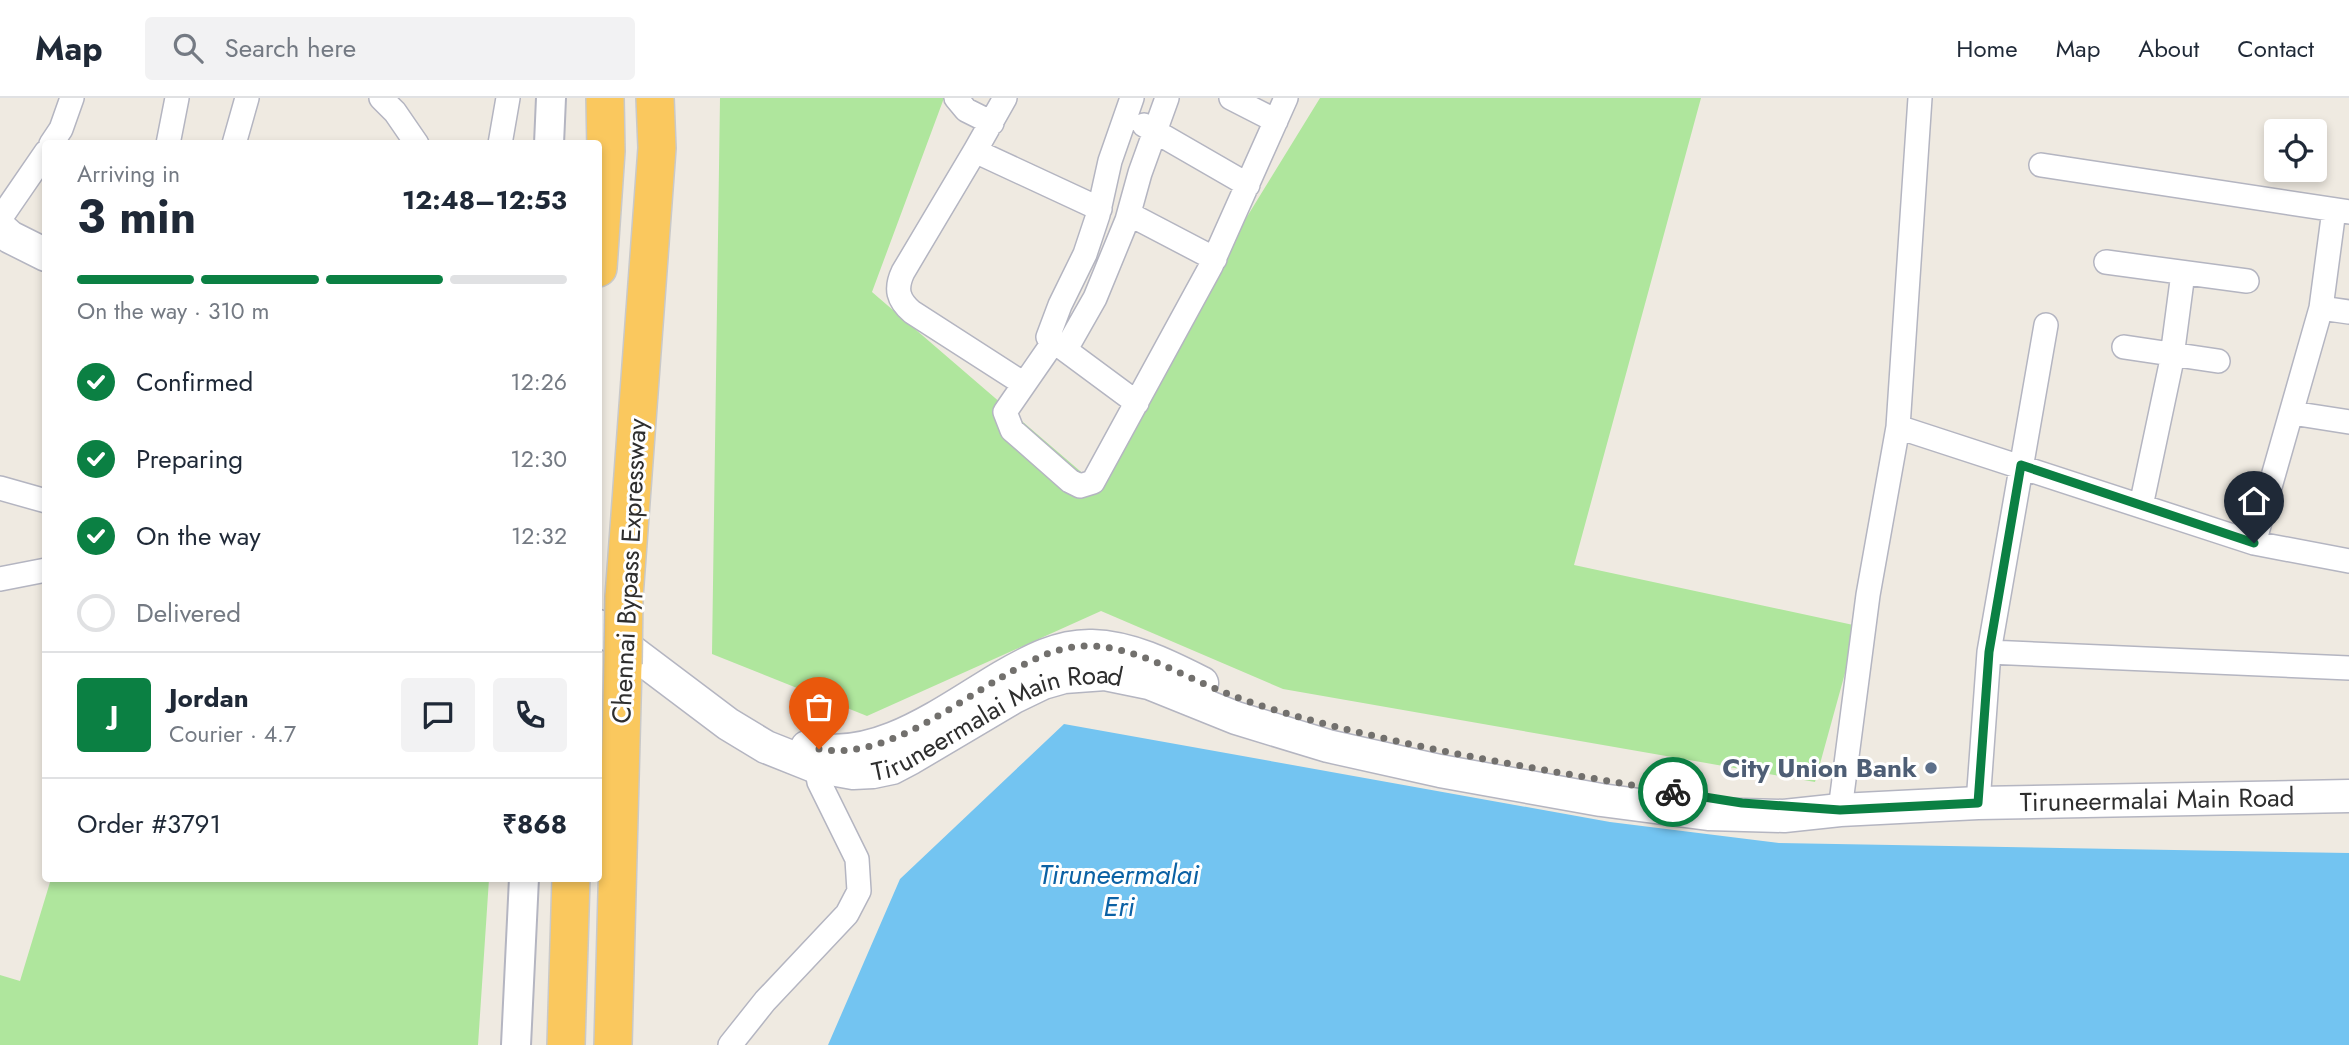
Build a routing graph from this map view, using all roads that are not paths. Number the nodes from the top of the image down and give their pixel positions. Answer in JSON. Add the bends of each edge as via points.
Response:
{"nodes":[{"id":1,"x":72,"y":98,"type":"edge"},
{"id":2,"x":177,"y":98,"type":"edge"},
{"id":3,"x":247,"y":98,"type":"edge"},
{"id":4,"x":381,"y":98,"type":"edge"},
{"id":5,"x":508,"y":98,"type":"edge"},
{"id":6,"x":551,"y":98,"type":"edge"},
{"id":7,"x":605,"y":98,"type":"edge"},
{"id":8,"x":655,"y":98,"type":"edge"},
{"id":9,"x":956,"y":98,"type":"edge"},
{"id":10,"x":1006,"y":98,"type":"edge"},
{"id":11,"x":1167,"y":98,"type":"edge"},
{"id":12,"x":1231,"y":98,"type":"edge"},
{"id":13,"x":1286,"y":98,"type":"edge"},
{"id":14,"x":1920,"y":98,"type":"edge"},
{"id":15,"x":1129,"y":107,"type":"edge"},
{"id":16,"x":1276,"y":121,"type":"junction"},
{"id":17,"x":992,"y":123,"type":"junction"},
{"id":18,"x":1155,"y":131,"type":"junction"},
{"id":19,"x":54,"y":140,"type":"edge"},
{"id":20,"x":169,"y":140,"type":"edge"},
{"id":21,"x":235,"y":140,"type":"edge"},
{"id":22,"x":414,"y":140,"type":"edge"},
{"id":23,"x":501,"y":140,"type":"edge"},
{"id":24,"x":549,"y":140,"type":"edge"},
{"id":25,"x":975,"y":151,"type":"junction"},
{"id":26,"x":42,"y":160,"type":"edge"},
{"id":27,"x":2041,"y":165,"type":"dead end"},
{"id":28,"x":1248,"y":185,"type":"junction"},
{"id":29,"x":1100,"y":209,"type":"junction"},
{"id":30,"x":602,"y":210,"type":"edge"},
{"id":31,"x":2342,"y":211,"type":"edge"},
{"id":32,"x":1129,"y":214,"type":"junction"},
{"id":33,"x":2,"y":235,"type":"edge"},
{"id":34,"x":42,"y":253,"type":"edge"},
{"id":35,"x":1214,"y":259,"type":"junction"},
{"id":36,"x":2106,"y":262,"type":"dead end"},
{"id":37,"x":2183,"y":273,"type":"junction"},
{"id":38,"x":2248,"y":281,"type":"dead end"},
{"id":39,"x":2321,"y":308,"type":"junction"},
{"id":40,"x":2349,"y":312,"type":"edge"},
{"id":41,"x":2046,"y":325,"type":"dead end"},
{"id":42,"x":1056,"y":345,"type":"junction"},
{"id":43,"x":2124,"y":347,"type":"dead end"},
{"id":44,"x":2171,"y":359,"type":"junction"},
{"id":45,"x":2218,"y":361,"type":"dead end"},
{"id":46,"x":1024,"y":384,"type":"junction"},
{"id":47,"x":1137,"y":403,"type":"junction"},
{"id":48,"x":2292,"y":413,"type":"junction"},
{"id":49,"x":2349,"y":422,"type":"edge"},
{"id":50,"x":1898,"y":427,"type":"junction"},
{"id":51,"x":2021,"y":465,"type":"junction"},
{"id":52,"x":0,"y":488,"type":"edge"},
{"id":53,"x":42,"y":499,"type":"edge"},
{"id":54,"x":2141,"y":506,"type":"junction"},
{"id":55,"x":2254,"y":543,"type":"junction"},
{"id":56,"x":2349,"y":561,"type":"edge"},
{"id":57,"x":42,"y":571,"type":"edge"},
{"id":58,"x":0,"y":579,"type":"edge"},
{"id":59,"x":611,"y":602,"type":"edge"},
{"id":60,"x":602,"y":629,"type":"edge"},
{"id":61,"x":1989,"y":652,"type":"junction"},
{"id":62,"x":2349,"y":668,"type":"edge"},
{"id":63,"x":818,"y":758,"type":"junction"},
{"id":64,"x":2349,"y":796,"type":"edge"},
{"id":65,"x":1978,"y":803,"type":"junction"},
{"id":66,"x":1840,"y":810,"type":"junction"},
{"id":67,"x":524,"y":882,"type":"edge"},
{"id":68,"x":571,"y":882,"type":"edge"},
{"id":69,"x":516,"y":1045,"type":"edge"},
{"id":70,"x":566,"y":1045,"type":"edge"},
{"id":71,"x":613,"y":1045,"type":"edge"},
{"id":72,"x":730,"y":1045,"type":"edge"}],
"edges":[{"from":1,"to":19,"type":"street"},
{"from":2,"to":20,"type":"street"},
{"from":3,"to":21,"type":"street"},
{"from":4,"to":22,"type":"street"},
{"from":5,"to":23,"type":"street"},
{"from":6,"to":24,"type":"street"},
{"from":7,"to":30,"type":"highway"},
{"from":8,"to":59,"type":"highway","name":"Chennai Bypass Expressway","via":[[657,148]]},
{"from":9,"to":17,"type":"street","via":[[966,110]]},
{"from":10,"to":17,"type":"street"},
{"from":11,"to":18,"type":"street"},
{"from":12,"to":16,"type":"street"},
{"from":13,"to":16,"type":"street"},
{"from":14,"to":50,"type":"street"},
{"from":15,"to":18,"type":"street"},
{"from":15,"to":29,"type":"street","via":[[1110,160]]},
{"from":16,"to":28,"type":"street"},
{"from":17,"to":25,"type":"street"},
{"from":18,"to":28,"type":"street"},
{"from":18,"to":32,"type":"street"},
{"from":25,"to":29,"type":"street"},
{"from":25,"to":46,"type":"street","via":[[903,272],[898,294],[912,312]]},
{"from":26,"to":33,"type":"street"},
{"from":27,"to":31,"type":"street"},
{"from":28,"to":35,"type":"street"},
{"from":29,"to":42,"type":"street","via":[[1048,337]]},
{"from":31,"to":39,"type":"street"},
{"from":32,"to":35,"type":"street"},
{"from":32,"to":42,"type":"street","via":[[1095,298],[1069,342]]},
{"from":33,"to":34,"type":"main road"},
{"from":35,"to":47,"type":"street"},
{"from":36,"to":37,"type":"street"},
{"from":37,"to":38,"type":"street"},
{"from":37,"to":44,"type":"street"},
{"from":39,"to":40,"type":"street"},
{"from":39,"to":48,"type":"street"},
{"from":41,"to":51,"type":"street"},
{"from":42,"to":46,"type":"street"},
{"from":42,"to":47,"type":"street"},
{"from":43,"to":44,"type":"street"},
{"from":44,"to":45,"type":"street"},
{"from":44,"to":54,"type":"street"},
{"from":46,"to":47,"type":"street","via":[[1005,412],[1012,430],[1080,486],[1093,482]]},
{"from":48,"to":49,"type":"street"},
{"from":48,"to":55,"type":"street"},
{"from":50,"to":51,"type":"street"},
{"from":50,"to":66,"type":"street","via":[[1868,595]]},
{"from":51,"to":54,"type":"street"},
{"from":51,"to":61,"type":"street"},
{"from":52,"to":53,"type":"street"},
{"from":54,"to":55,"type":"street"},
{"from":55,"to":56,"type":"street"},
{"from":57,"to":58,"type":"street"},
{"from":59,"to":63,"type":"main road","name":"Tiruneermalai Main Road","via":[[756,726]]},
{"from":59,"to":71,"type":"highway","name":"Chennai Bypass Expressway","bridge":true,"via":[[623,664]]},
{"from":60,"to":63,"type":"main road","name":"Tiruneermalai Main Road","via":[[728,724],[766,747]]},
{"from":61,"to":62,"type":"street"},
{"from":61,"to":65,"type":"street"},
{"from":63,"to":66,"type":"main road","name":"Tiruneermalai Main Road","via":[[884,742],[1032,661],[1062,649],[1091,646],[1141,656],[1263,706],[1406,743],[1709,799]]},
{"from":63,"to":72,"type":"street","via":[[819,782],[857,859],[859,891],[847,914]]},
{"from":64,"to":65,"type":"main road","name":"Tiruneermalai Main Road"},
{"from":65,"to":66,"type":"main road","name":"Tiruneermalai Main Road"},
{"from":67,"to":69,"type":"street"},
{"from":68,"to":70,"type":"highway"}]}
